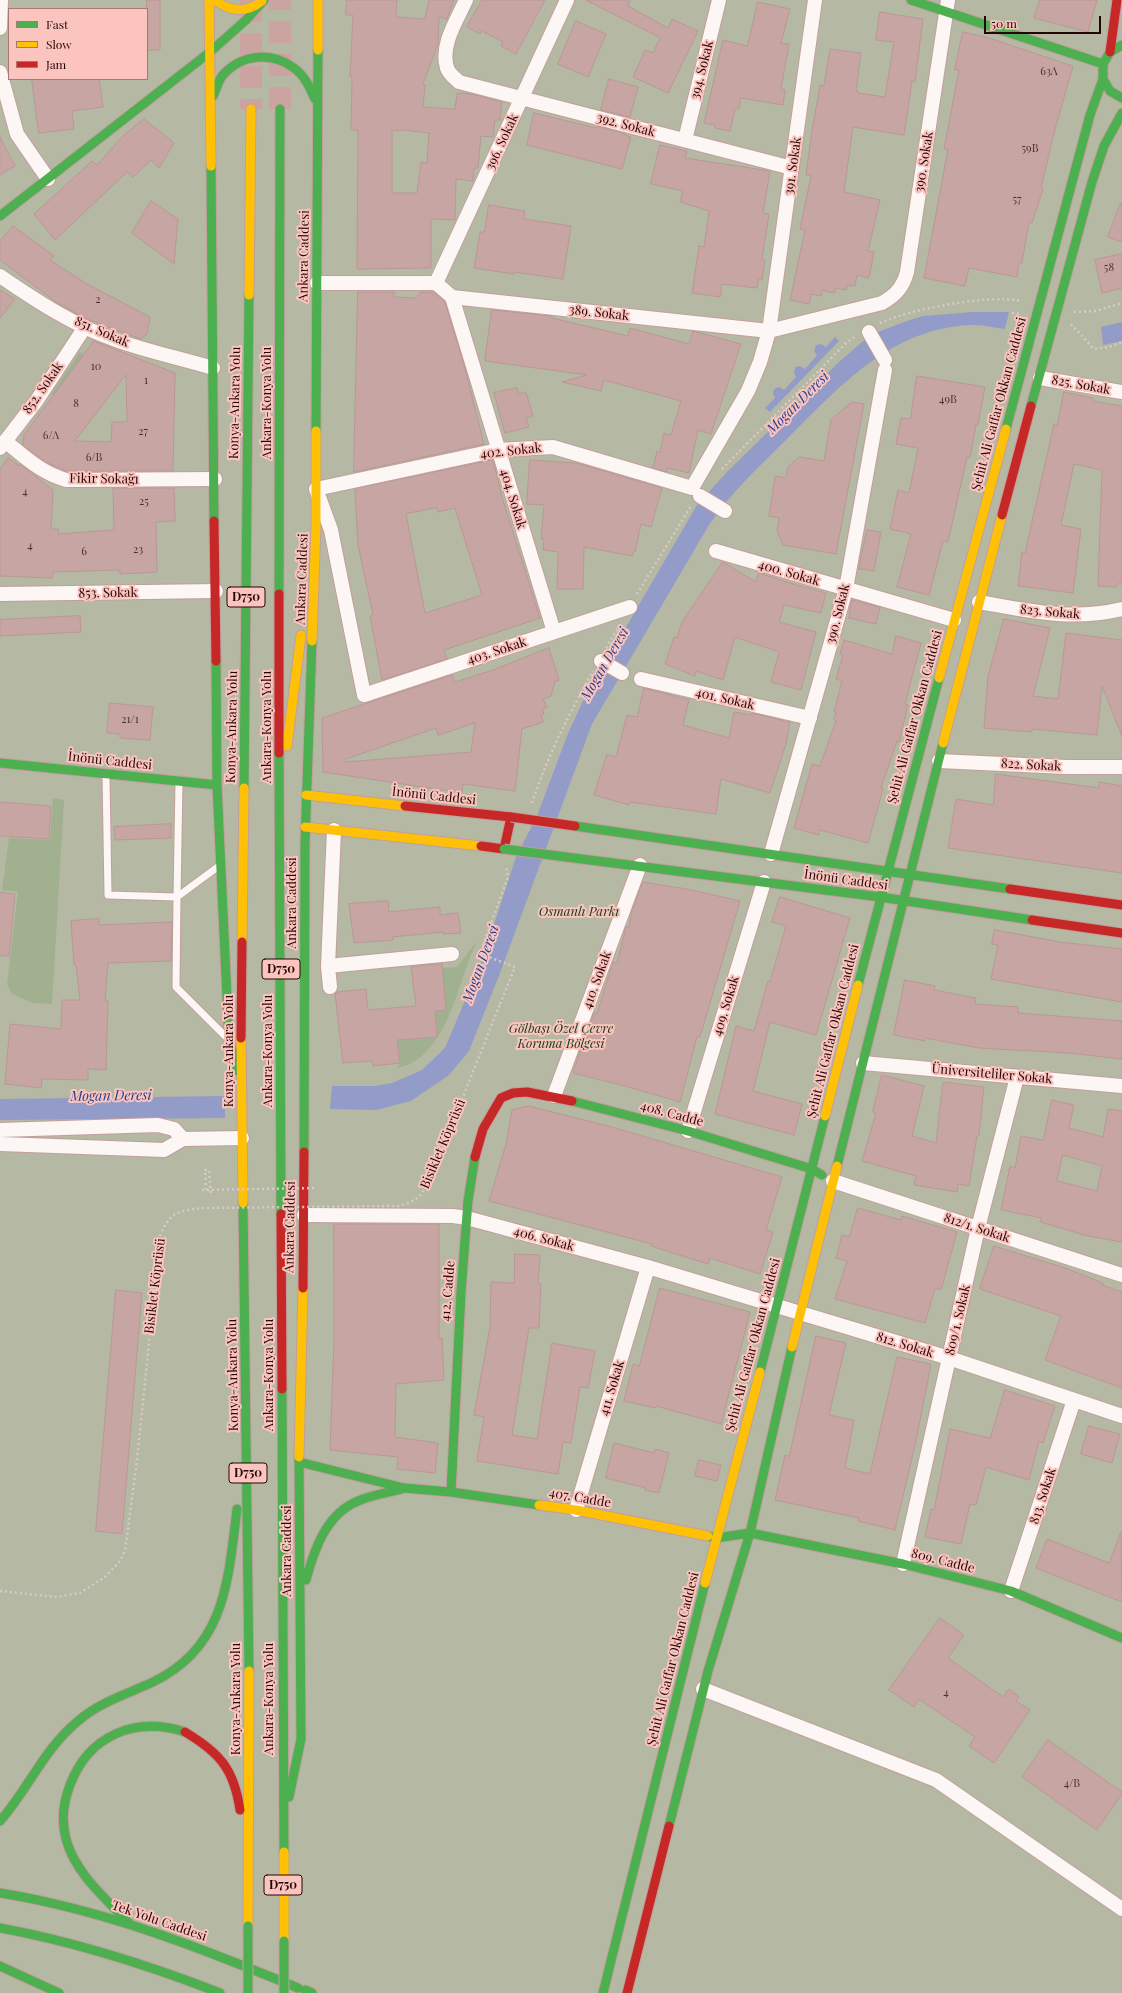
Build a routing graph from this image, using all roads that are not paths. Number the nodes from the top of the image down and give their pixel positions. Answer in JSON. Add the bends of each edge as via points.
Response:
{"nodes":[{"id":1,"x":1,"y":0,"type":"edge"},
{"id":2,"x":210,"y":0,"type":"edge"},
{"id":3,"x":215,"y":0,"type":"edge"},
{"id":4,"x":264,"y":0,"type":"edge"},
{"id":5,"x":318,"y":0,"type":"edge"},
{"id":6,"x":466,"y":0,"type":"edge"},
{"id":7,"x":567,"y":0,"type":"edge"},
{"id":8,"x":719,"y":0,"type":"edge"},
{"id":9,"x":816,"y":0,"type":"edge"},
{"id":10,"x":911,"y":0,"type":"edge"},
{"id":11,"x":1117,"y":0,"type":"edge"},
{"id":12,"x":948,"y":6,"type":"edge"},
{"id":13,"x":0,"y":28,"type":"edge"},
{"id":14,"x":1122,"y":45,"type":"edge"},
{"id":15,"x":210,"y":52,"type":"junction"},
{"id":16,"x":1110,"y":52,"type":"junction"},
{"id":17,"x":1103,"y":64,"type":"junction"},
{"id":18,"x":0,"y":72,"type":"edge"},
{"id":19,"x":1103,"y":79,"type":"junction"},
{"id":20,"x":186,"y":82,"type":"dead end"},
{"id":21,"x":163,"y":90,"type":"junction"},
{"id":22,"x":202,"y":90,"type":"dead end"},
{"id":23,"x":522,"y":98,"type":"junction"},
{"id":24,"x":1122,"y":98,"type":"edge"},
{"id":25,"x":210,"y":103,"type":"junction"},
{"id":26,"x":318,"y":108,"type":"junction"},
{"id":27,"x":251,"y":109,"type":"tunnel mouth"},
{"id":28,"x":280,"y":109,"type":"tunnel mouth"},
{"id":29,"x":1122,"y":113,"type":"edge"},
{"id":30,"x":685,"y":140,"type":"junction"},
{"id":31,"x":792,"y":168,"type":"junction"},
{"id":32,"x":48,"y":179,"type":"junction"},
{"id":33,"x":0,"y":216,"type":"edge"},
{"id":34,"x":0,"y":276,"type":"edge"},
{"id":35,"x":317,"y":283,"type":"junction"},
{"id":36,"x":436,"y":283,"type":"junction"},
{"id":37,"x":452,"y":297,"type":"junction"},
{"id":38,"x":882,"y":303,"type":"joint"},
{"id":39,"x":85,"y":327,"type":"junction"},
{"id":40,"x":769,"y":332,"type":"junction"},
{"id":41,"x":869,"y":332,"type":"dead end"},
{"id":42,"x":213,"y":368,"type":"junction"},
{"id":43,"x":1040,"y":378,"type":"junction"},
{"id":44,"x":1122,"y":392,"type":"edge"},
{"id":45,"x":722,"y":438,"type":"joint"},
{"id":46,"x":3,"y":445,"type":"edge"},
{"id":47,"x":498,"y":450,"type":"junction"},
{"id":48,"x":215,"y":479,"type":"junction"},
{"id":49,"x":316,"y":489,"type":"junction"},
{"id":50,"x":700,"y":496,"type":"dead end"},
{"id":51,"x":726,"y":511,"type":"dead end"},
{"id":52,"x":316,"y":524,"type":"junction"},
{"id":53,"x":716,"y":551,"type":"dead end"},
{"id":54,"x":846,"y":589,"type":"junction"},
{"id":55,"x":216,"y":591,"type":"junction"},
{"id":56,"x":0,"y":594,"type":"edge"},
{"id":57,"x":979,"y":602,"type":"junction"},
{"id":58,"x":630,"y":607,"type":"dead end"},
{"id":59,"x":1122,"y":609,"type":"edge"},
{"id":60,"x":954,"y":620,"type":"junction"},
{"id":61,"x":554,"y":632,"type":"junction"},
{"id":62,"x":601,"y":661,"type":"dead end"},
{"id":63,"x":622,"y":673,"type":"dead end"},
{"id":64,"x":641,"y":679,"type":"dead end"},
{"id":65,"x":810,"y":718,"type":"junction"},
{"id":66,"x":939,"y":760,"type":"junction"},
{"id":67,"x":0,"y":763,"type":"edge"},
{"id":68,"x":1122,"y":767,"type":"edge"},
{"id":69,"x":106,"y":775,"type":"junction"},
{"id":70,"x":179,"y":781,"type":"junction"},
{"id":71,"x":217,"y":785,"type":"junction"},
{"id":72,"x":280,"y":796,"type":"junction"},
{"id":73,"x":306,"y":796,"type":"junction"},
{"id":74,"x":511,"y":817,"type":"junction"},
{"id":75,"x":305,"y":826,"type":"junction"},
{"id":76,"x":334,"y":830,"type":"junction"},
{"id":77,"x":504,"y":849,"type":"junction"},
{"id":78,"x":771,"y":854,"type":"junction"},
{"id":79,"x":221,"y":865,"type":"junction"},
{"id":80,"x":640,"y":866,"type":"junction"},
{"id":81,"x":888,"y":870,"type":"junction"},
{"id":82,"x":911,"y":873,"type":"junction"},
{"id":83,"x":764,"y":882,"type":"junction"},
{"id":84,"x":177,"y":897,"type":"junction"},
{"id":85,"x":880,"y":897,"type":"junction"},
{"id":86,"x":904,"y":901,"type":"junction"},
{"id":87,"x":1122,"y":905,"type":"edge"},
{"id":88,"x":1122,"y":933,"type":"edge"},
{"id":89,"x":452,"y":954,"type":"dead end"},
{"id":90,"x":328,"y":966,"type":"junction"},
{"id":91,"x":330,"y":987,"type":"dead end"},
{"id":92,"x":229,"y":1040,"type":"junction"},
{"id":93,"x":863,"y":1063,"type":"junction"},
{"id":94,"x":1017,"y":1077,"type":"junction"},
{"id":95,"x":241,"y":1085,"type":"junction"},
{"id":96,"x":1122,"y":1086,"type":"edge"},
{"id":97,"x":554,"y":1096,"type":"junction"},
{"id":98,"x":500,"y":1099,"type":"joint"},
{"id":99,"x":0,"y":1130,"type":"edge"},
{"id":100,"x":688,"y":1131,"type":"junction"},
{"id":101,"x":242,"y":1138,"type":"junction"},
{"id":102,"x":183,"y":1139,"type":"junction"},
{"id":103,"x":0,"y":1144,"type":"edge"},
{"id":104,"x":812,"y":1169,"type":"junction"},
{"id":105,"x":832,"y":1181,"type":"junction"},
{"id":106,"x":304,"y":1215,"type":"junction"},
{"id":107,"x":467,"y":1218,"type":"junction"},
{"id":108,"x":978,"y":1228,"type":"junction"},
{"id":109,"x":648,"y":1267,"type":"junction"},
{"id":110,"x":1122,"y":1275,"type":"edge"},
{"id":111,"x":778,"y":1306,"type":"junction"},
{"id":112,"x":800,"y":1313,"type":"junction"},
{"id":113,"x":949,"y":1358,"type":"junction"},
{"id":114,"x":1074,"y":1400,"type":"junction"},
{"id":115,"x":1122,"y":1416,"type":"edge"},
{"id":116,"x":247,"y":1438,"type":"junction"},
{"id":117,"x":299,"y":1462,"type":"junction"},
{"id":118,"x":404,"y":1488,"type":"junction"},
{"id":119,"x":451,"y":1492,"type":"junction"},
{"id":120,"x":576,"y":1510,"type":"junction"},
{"id":121,"x":750,"y":1533,"type":"junction"},
{"id":122,"x":716,"y":1538,"type":"junction"},
{"id":123,"x":903,"y":1564,"type":"junction"},
{"id":124,"x":1011,"y":1592,"type":"junction"},
{"id":125,"x":300,"y":1599,"type":"junction"},
{"id":126,"x":1122,"y":1638,"type":"edge"},
{"id":127,"x":703,"y":1689,"type":"junction"},
{"id":128,"x":0,"y":1821,"type":"edge"},
{"id":129,"x":283,"y":1829,"type":"junction"},
{"id":130,"x":249,"y":1861,"type":"junction"},
{"id":131,"x":0,"y":1893,"type":"edge"},
{"id":132,"x":1122,"y":1909,"type":"edge"},
{"id":133,"x":129,"y":1923,"type":"junction"},
{"id":134,"x":0,"y":1928,"type":"edge"},
{"id":135,"x":0,"y":1966,"type":"edge"},
{"id":136,"x":309,"y":1992,"type":"edge"},
{"id":137,"x":59,"y":1993,"type":"edge"},
{"id":138,"x":220,"y":1993,"type":"edge"},
{"id":139,"x":248,"y":1993,"type":"edge"},
{"id":140,"x":284,"y":1993,"type":"edge"},
{"id":141,"x":603,"y":1993,"type":"edge"},
{"id":142,"x":627,"y":1993,"type":"edge"}],
"edges":[{"from":1,"to":13,"type":"street"},
{"from":2,"to":15,"type":"main road"},
{"from":3,"to":4,"type":"main road","via":[[227,8],[242,10]]},
{"from":4,"to":15,"type":"main road"},
{"from":5,"to":26,"type":"main road","name":"Ankara Caddesi"},
{"from":6,"to":23,"type":"street","name":"392. Sokak","via":[[450,34],[446,52],[447,69],[460,82]]},
{"from":7,"to":23,"type":"street","name":"396. Sokak"},
{"from":8,"to":30,"type":"street","name":"394. Sokak"},
{"from":9,"to":31,"type":"street","name":"391. Sokak"},
{"from":10,"to":12,"type":"main road"},
{"from":11,"to":16,"type":"main road"},
{"from":12,"to":17,"type":"main road"},
{"from":12,"to":38,"type":"street","name":"390. Sokak","via":[[907,272],[904,283],[897,293]]},
{"from":14,"to":16,"type":"main road"},
{"from":15,"to":21,"type":"main road"},
{"from":15,"to":25,"type":"main road"},
{"from":16,"to":17,"type":"main road"},
{"from":17,"to":19,"type":"main road","name":"Şehit Ali Gaffar Okkan Caddesi"},
{"from":18,"to":32,"type":"street","via":[[17,134]]},
{"from":19,"to":24,"type":"main road","via":[[1110,91]]},
{"from":19,"to":60,"type":"main road","name":"Şehit Ali Gaffar Okkan Caddesi","via":[[1090,115]]},
{"from":20,"to":21,"type":"main road"},
{"from":21,"to":32,"type":"main road"},
{"from":22,"to":25,"type":"main road"},
{"from":23,"to":30,"type":"street","name":"392. Sokak"},
{"from":23,"to":36,"type":"street","name":"396. Sokak"},
{"from":25,"to":26,"type":"main road","via":[[215,86],[224,72],[237,61],[256,57],[276,59],[302,73],[312,88]]},
{"from":25,"to":42,"type":"main road"},
{"from":26,"to":35,"type":"main road","name":"Ankara Caddesi"},
{"from":27,"to":95,"type":"main road","name":"Konya-Ankara Yolu","number":"D750"},
{"from":28,"to":72,"type":"main road","name":"Ankara-Konya Yolu","number":"D750"},
{"from":29,"to":43,"type":"main road","via":[[1104,146],[1092,182]]},
{"from":30,"to":31,"type":"street","name":"392. Sokak"},
{"from":31,"to":40,"type":"street","name":"391. Sokak"},
{"from":32,"to":33,"type":"main road"},
{"from":34,"to":39,"type":"street","name":"851. Sokak","via":[[21,291]]},
{"from":35,"to":36,"type":"street"},
{"from":35,"to":49,"type":"main road","name":"Ankara Caddesi"},
{"from":36,"to":37,"type":"street"},
{"from":37,"to":40,"type":"street","name":"389. Sokak"},
{"from":37,"to":47,"type":"street","name":"404. Sokak"},
{"from":38,"to":40,"type":"street","name":"389. Sokak"},
{"from":39,"to":42,"type":"street","name":"851. Sokak","via":[[113,340]]},
{"from":39,"to":46,"type":"street","name":"852. Sokak"},
{"from":40,"to":45,"type":"street","name":"391. Sokak","via":[[748,391]]},
{"from":41,"to":54,"type":"street","name":"390. Sokak","via":[[885,365]]},
{"from":42,"to":48,"type":"main road"},
{"from":43,"to":44,"type":"street","name":"825. Sokak"},
{"from":43,"to":57,"type":"main road"},
{"from":45,"to":47,"type":"street","name":"402. Sokak","via":[[692,488],[553,447]]},
{"from":46,"to":48,"type":"street","name":"Fikir Sokağı","via":[[46,474],[66,480]]},
{"from":47,"to":49,"type":"street","name":"402. Sokak"},
{"from":47,"to":61,"type":"street","name":"404. Sokak"},
{"from":48,"to":55,"type":"main road"},
{"from":49,"to":52,"type":"main road","name":"Ankara Caddesi"},
{"from":49,"to":61,"type":"street","name":"403. Sokak","via":[[330,530],[364,696]]},
{"from":50,"to":51,"type":"street"},
{"from":52,"to":72,"type":"main road"},
{"from":52,"to":73,"type":"main road","name":"Ankara Caddesi"},
{"from":53,"to":54,"type":"street","name":"400. Sokak"},
{"from":54,"to":60,"type":"street","name":"400. Sokak"},
{"from":54,"to":65,"type":"street","name":"390. Sokak"},
{"from":55,"to":56,"type":"street","name":"853. Sokak"},
{"from":55,"to":71,"type":"main road"},
{"from":57,"to":59,"type":"street","name":"823. Sokak","via":[[1059,615],[1097,614]]},
{"from":57,"to":66,"type":"main road"},
{"from":58,"to":61,"type":"street","name":"403. Sokak"},
{"from":60,"to":81,"type":"main road","name":"Şehit Ali Gaffar Okkan Caddesi"},
{"from":62,"to":63,"type":"street"},
{"from":64,"to":65,"type":"street","name":"401. Sokak"},
{"from":65,"to":78,"type":"street","name":"390. Sokak"},
{"from":66,"to":68,"type":"street","name":"822. Sokak","via":[[1066,767]]},
{"from":66,"to":82,"type":"main road"},
{"from":67,"to":69,"type":"main road","name":"İnönü Caddesi"},
{"from":69,"to":70,"type":"main road","name":"İnönü Caddesi"},
{"from":69,"to":84,"type":"lane","via":[[108,895]]},
{"from":70,"to":71,"type":"main road","name":"İnönü Caddesi"},
{"from":70,"to":84,"type":"lane"},
{"from":71,"to":79,"type":"main road"},
{"from":72,"to":129,"type":"main road","name":"Ankara-Konya Yolu","number":"D750"},
{"from":73,"to":74,"type":"main road","name":"İnönü Caddesi"},
{"from":73,"to":75,"type":"main road","name":"Ankara Caddesi"},
{"from":74,"to":77,"type":"main road"},
{"from":74,"to":78,"type":"main road","name":"İnönü Caddesi","bridge":true,"via":[[576,826],[584,832]]},
{"from":75,"to":76,"type":"main road","name":"İnönü Caddesi"},
{"from":75,"to":106,"type":"main road","name":"Ankara Caddesi"},
{"from":76,"to":77,"type":"main road","name":"İnönü Caddesi"},
{"from":76,"to":90,"type":"street"},
{"from":77,"to":80,"type":"main road","name":"İnönü Caddesi","bridge":true,"via":[[566,857],[579,855]]},
{"from":78,"to":81,"type":"main road","name":"İnönü Caddesi"},
{"from":79,"to":84,"type":"lane"},
{"from":79,"to":92,"type":"main road"},
{"from":80,"to":83,"type":"main road","name":"İnönü Caddesi"},
{"from":80,"to":97,"type":"street","name":"410. Sokak"},
{"from":81,"to":82,"type":"main road","name":"İnönü Caddesi"},
{"from":81,"to":85,"type":"main road","name":"Şehit Ali Gaffar Okkan Caddesi"},
{"from":82,"to":86,"type":"main road"},
{"from":82,"to":87,"type":"main road","name":"İnönü Caddesi"},
{"from":83,"to":85,"type":"main road","name":"İnönü Caddesi"},
{"from":83,"to":100,"type":"street","name":"409. Sokak"},
{"from":84,"to":92,"type":"lane","via":[[176,987]]},
{"from":85,"to":86,"type":"main road","name":"İnönü Caddesi"},
{"from":85,"to":104,"type":"main road","name":"Şehit Ali Gaffar Okkan Caddesi"},
{"from":86,"to":88,"type":"main road","name":"İnönü Caddesi"},
{"from":86,"to":93,"type":"main road"},
{"from":89,"to":90,"type":"street"},
{"from":90,"to":91,"type":"street"},
{"from":92,"to":95,"type":"main road"},
{"from":93,"to":94,"type":"street","name":"Üniversiteliler Sokak"},
{"from":93,"to":105,"type":"main road"},
{"from":94,"to":96,"type":"street","name":"Üniversiteliler Sokak"},
{"from":94,"to":108,"type":"street","name":"809/1. Sokak"},
{"from":95,"to":101,"type":"main road","name":"Konya-Ankara Yolu","number":"D750"},
{"from":97,"to":98,"type":"main road","name":"408. Cadde","via":[[539,1092],[514,1092]]},
{"from":97,"to":100,"type":"main road","name":"408. Cadde"},
{"from":98,"to":107,"type":"main road","name":"412. Cadde","via":[[480,1136],[471,1178]]},
{"from":99,"to":102,"type":"street","via":[[158,1125],[174,1129]]},
{"from":100,"to":104,"type":"main road","name":"408. Cadde"},
{"from":101,"to":102,"type":"street"},
{"from":101,"to":116,"type":"main road","name":"Konya-Ankara Yolu","number":"D750"},
{"from":102,"to":103,"type":"street","via":[[164,1150]]},
{"from":104,"to":105,"type":"main road","name":"408. Cadde"},
{"from":104,"to":111,"type":"main road","name":"Şehit Ali Gaffar Okkan Caddesi"},
{"from":105,"to":108,"type":"street","name":"812/1. Sokak"},
{"from":105,"to":112,"type":"main road"},
{"from":106,"to":107,"type":"street","name":"406. Sokak"},
{"from":106,"to":117,"type":"main road","name":"Ankara Caddesi"},
{"from":107,"to":109,"type":"street","name":"406. Sokak"},
{"from":107,"to":119,"type":"main road","name":"412. Cadde","via":[[457,1336]]},
{"from":108,"to":110,"type":"street","name":"812/1. Sokak"},
{"from":108,"to":113,"type":"street","name":"809/1. Sokak"},
{"from":109,"to":111,"type":"street","name":"406. Sokak"},
{"from":109,"to":120,"type":"street","name":"411. Sokak"},
{"from":111,"to":112,"type":"street","name":"812. Sokak"},
{"from":111,"to":122,"type":"main road","name":"Şehit Ali Gaffar Okkan Caddesi"},
{"from":112,"to":113,"type":"street","name":"812. Sokak"},
{"from":112,"to":121,"type":"main road"},
{"from":113,"to":114,"type":"street","name":"812. Sokak"},
{"from":113,"to":123,"type":"street","name":"809/1. Sokak"},
{"from":114,"to":115,"type":"street","name":"812. Sokak"},
{"from":114,"to":124,"type":"street","name":"813. Sokak"},
{"from":116,"to":128,"type":"main road","number":"D750","via":[[222,1603],[214,1627],[202,1647],[180,1666],[83,1716],[43,1757],[18,1798]]},
{"from":116,"to":130,"type":"main road","name":"Konya-Ankara Yolu","number":"D750"},
{"from":117,"to":118,"type":"main road"},
{"from":117,"to":125,"type":"main road","name":"Ankara Caddesi"},
{"from":118,"to":119,"type":"main road","name":"407. Cadde"},
{"from":118,"to":125,"type":"main road","via":[[355,1502],[343,1509],[323,1533]]},
{"from":119,"to":120,"type":"main road","name":"407. Cadde"},
{"from":120,"to":122,"type":"main road","name":"407. Cadde"},
{"from":121,"to":122,"type":"main road","name":"407. Cadde"},
{"from":121,"to":123,"type":"main road","name":"809. Cadde"},
{"from":121,"to":127,"type":"main road"},
{"from":122,"to":141,"type":"main road","name":"Şehit Ali Gaffar Okkan Caddesi"},
{"from":123,"to":124,"type":"main road","name":"809. Cadde"},
{"from":124,"to":126,"type":"main road","name":"809. Cadde"},
{"from":125,"to":129,"type":"main road","name":"Ankara Caddesi","via":[[300,1739]]},
{"from":127,"to":132,"type":"street","via":[[936,1780]]},
{"from":127,"to":142,"type":"main road"},
{"from":129,"to":140,"type":"main road","name":"Ankara-Konya Yolu","number":"D750","bridge":true},
{"from":130,"to":133,"type":"main road","number":"D750","via":[[237,1788],[228,1768],[204,1741],[189,1732],[153,1725],[135,1726],[106,1738],[89,1750],[78,1764],[67,1791],[62,1823],[71,1854],[94,1885]]},
{"from":130,"to":139,"type":"main road","name":"Konya-Ankara Yolu","number":"D750","bridge":true},
{"from":131,"to":133,"type":"main road","name":"Tek Yolu Caddesi","via":[[95,1913]]},
{"from":133,"to":136,"type":"main road","name":"Tek Yolu Caddesi","via":[[188,1943]]},
{"from":134,"to":138,"type":"main road","via":[[71,1942],[140,1963]]},
{"from":135,"to":137,"type":"main road"}]}
